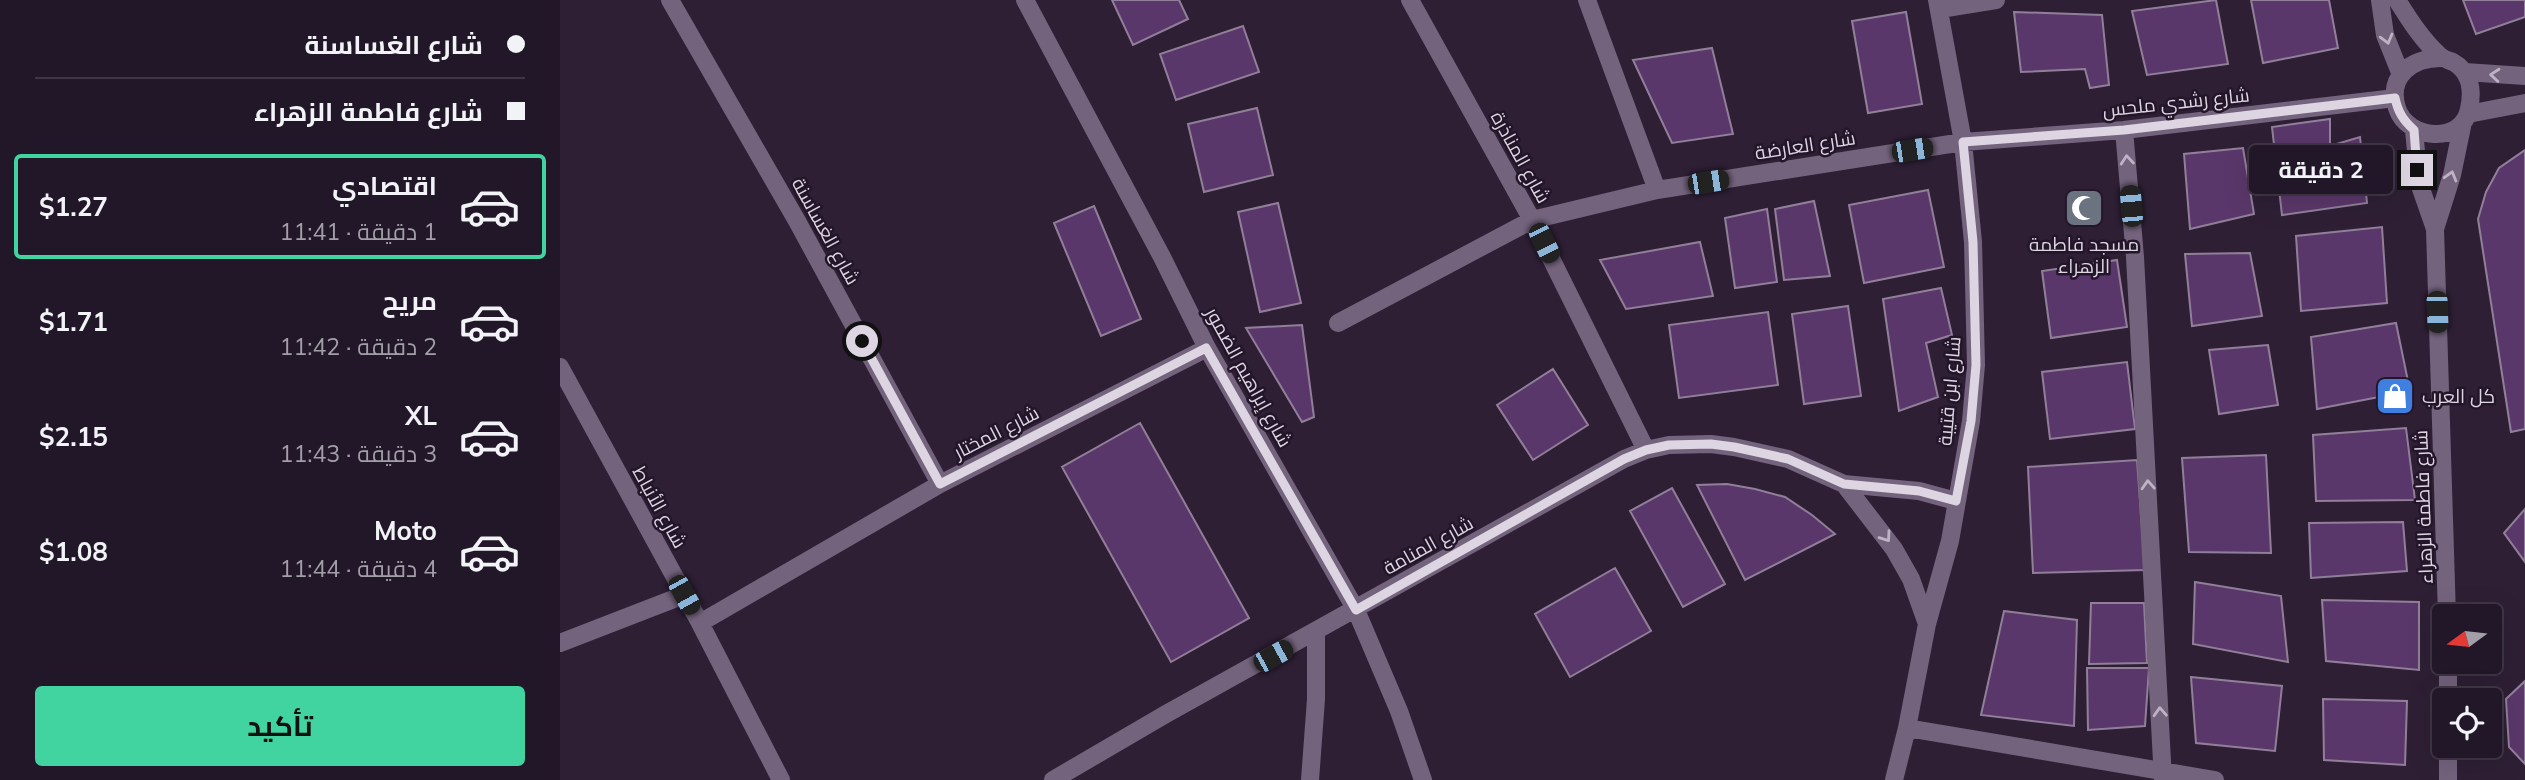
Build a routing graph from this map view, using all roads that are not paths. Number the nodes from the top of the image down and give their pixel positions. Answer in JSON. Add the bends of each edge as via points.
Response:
{"nodes":[{"id":1,"x":670,"y":0,"type":"edge"},
{"id":2,"x":1024,"y":0,"type":"edge"},
{"id":3,"x":1410,"y":0,"type":"edge"},
{"id":4,"x":1587,"y":0,"type":"edge"},
{"id":5,"x":1996,"y":0,"type":"edge"},
{"id":6,"x":2380,"y":0,"type":"edge"},
{"id":7,"x":2396,"y":0,"type":"edge"},
{"id":8,"x":1939,"y":4,"type":"edge"},
{"id":9,"x":2441,"y":58,"type":"junction"},
{"id":10,"x":2465,"y":72,"type":"junction"},
{"id":11,"x":2401,"y":75,"type":"junction"},
{"id":12,"x":2525,"y":76,"type":"edge"},
{"id":13,"x":2395,"y":98,"type":"junction"},
{"id":14,"x":2525,"y":103,"type":"edge"},
{"id":15,"x":2466,"y":118,"type":"junction"},
{"id":16,"x":2124,"y":130,"type":"junction"},
{"id":17,"x":2414,"y":130,"type":"junction"},
{"id":18,"x":1963,"y":142,"type":"junction"},
{"id":19,"x":1657,"y":190,"type":"junction"},
{"id":20,"x":1532,"y":220,"type":"junction"},
{"id":21,"x":2435,"y":229,"type":"junction"},
{"id":22,"x":1338,"y":324,"type":"dead end"},
{"id":23,"x":1206,"y":348,"type":"junction"},
{"id":24,"x":560,"y":367,"type":"edge"},
{"id":25,"x":1646,"y":450,"type":"junction"},
{"id":26,"x":940,"y":484,"type":"junction"},
{"id":27,"x":1844,"y":484,"type":"junction"},
{"id":28,"x":1956,"y":501,"type":"junction"},
{"id":29,"x":684,"y":595,"type":"junction"},
{"id":30,"x":2447,"y":604,"type":"edge"},
{"id":31,"x":1356,"y":610,"type":"junction"},
{"id":32,"x":700,"y":623,"type":"junction"},
{"id":33,"x":1927,"y":624,"type":"junction"},
{"id":34,"x":1316,"y":632,"type":"junction"},
{"id":35,"x":560,"y":643,"type":"edge"},
{"id":36,"x":1907,"y":728,"type":"junction"},
{"id":37,"x":2448,"y":758,"type":"edge"},
{"id":38,"x":2163,"y":776,"type":"edge"},
{"id":39,"x":781,"y":780,"type":"edge"},
{"id":40,"x":1053,"y":780,"type":"edge"},
{"id":41,"x":1310,"y":780,"type":"edge"},
{"id":42,"x":1423,"y":780,"type":"edge"},
{"id":43,"x":1894,"y":780,"type":"edge"},
{"id":44,"x":2215,"y":780,"type":"edge"},
{"id":45,"x":2448,"y":780,"type":"edge"}],
"edges":[{"from":1,"to":26,"type":"street","name":"شارع الغساسنة"},
{"from":2,"to":23,"type":"street","name":"شارع إبراهيم الضمور"},
{"from":3,"to":20,"type":"street","name":"شارع المناذرة"},
{"from":4,"to":19,"type":"street"},
{"from":5,"to":8,"type":"street"},
{"from":6,"to":11,"type":"street","one_way":true,"via":[[2385,35]]},
{"from":7,"to":9,"type":"street"},
{"from":8,"to":18,"type":"street","name":"شارع ابن قتيبة"},
{"from":9,"to":10,"type":"street"},
{"from":9,"to":11,"type":"street","via":[[2425,58]]},
{"from":12,"to":10,"type":"street","one_way":true},
{"from":10,"to":15,"type":"street","via":[[2473,92]]},
{"from":11,"to":13,"type":"street"},
{"from":13,"to":16,"type":"street","name":"شارع رشدي ملحس"},
{"from":13,"to":17,"type":"street","via":[[2398,111]]},
{"from":14,"to":15,"type":"street"},
{"from":15,"to":17,"type":"street","via":[[2449,132],[2431,135]]},
{"from":21,"to":15,"type":"street","name":"شارع فاطمة الزهراء","one_way":true},
{"from":16,"to":18,"type":"street","name":"شارع رشدي ملحس"},
{"from":38,"to":16,"type":"street","one_way":true,"via":[[2136,257]]},
{"from":17,"to":21,"type":"street","name":"شارع فاطمة الزهراء","via":[[2419,183]]},
{"from":18,"to":19,"type":"street","name":"شارع العارضة"},
{"from":18,"to":28,"type":"street","name":"شارع ابن قتيبة","via":[[1973,242],[1976,365]]},
{"from":19,"to":20,"type":"street","name":"شارع العارضة"},
{"from":20,"to":22,"type":"street","name":"شارع العارضة"},
{"from":20,"to":25,"type":"street","name":"شارع المناذرة"},
{"from":21,"to":30,"type":"street","name":"شارع فاطمة الزهراء"},
{"from":23,"to":26,"type":"street","name":"شارع المختار"},
{"from":23,"to":31,"type":"street","name":"شارع إبراهيم الضمور"},
{"from":24,"to":29,"type":"street","name":"شارع الأنباط"},
{"from":25,"to":27,"type":"street","name":"شارع المنامة","via":[[1685,444],[1734,447],[1788,459]]},
{"from":25,"to":31,"type":"street","name":"شارع المنامة"},
{"from":26,"to":32,"type":"street","name":"شارع المختار"},
{"from":27,"to":28,"type":"street","name":"شارع المنامة","via":[[1919,491]]},
{"from":27,"to":33,"type":"street","name":"شارع المنامة","one_way":true,"via":[[1912,579]]},
{"from":28,"to":33,"type":"street","name":"شارع ابن قتيبة"},
{"from":29,"to":32,"type":"street","name":"شارع الأنباط"},
{"from":29,"to":35,"type":"street"},
{"from":31,"to":34,"type":"street","name":"شارع المنامة"},
{"from":31,"to":42,"type":"street","name":"شارع إبراهيم الضمور"},
{"from":32,"to":39,"type":"street","name":"شارع الأنباط"},
{"from":33,"to":36,"type":"street","name":"شارع ابن قتيبة"},
{"from":34,"to":40,"type":"street","name":"شارع المنامة"},
{"from":34,"to":41,"type":"street"},
{"from":36,"to":38,"type":"street"},
{"from":36,"to":43,"type":"street","name":"شارع ابن قتيبة"},
{"from":37,"to":45,"type":"street"},
{"from":38,"to":44,"type":"street"}]}
